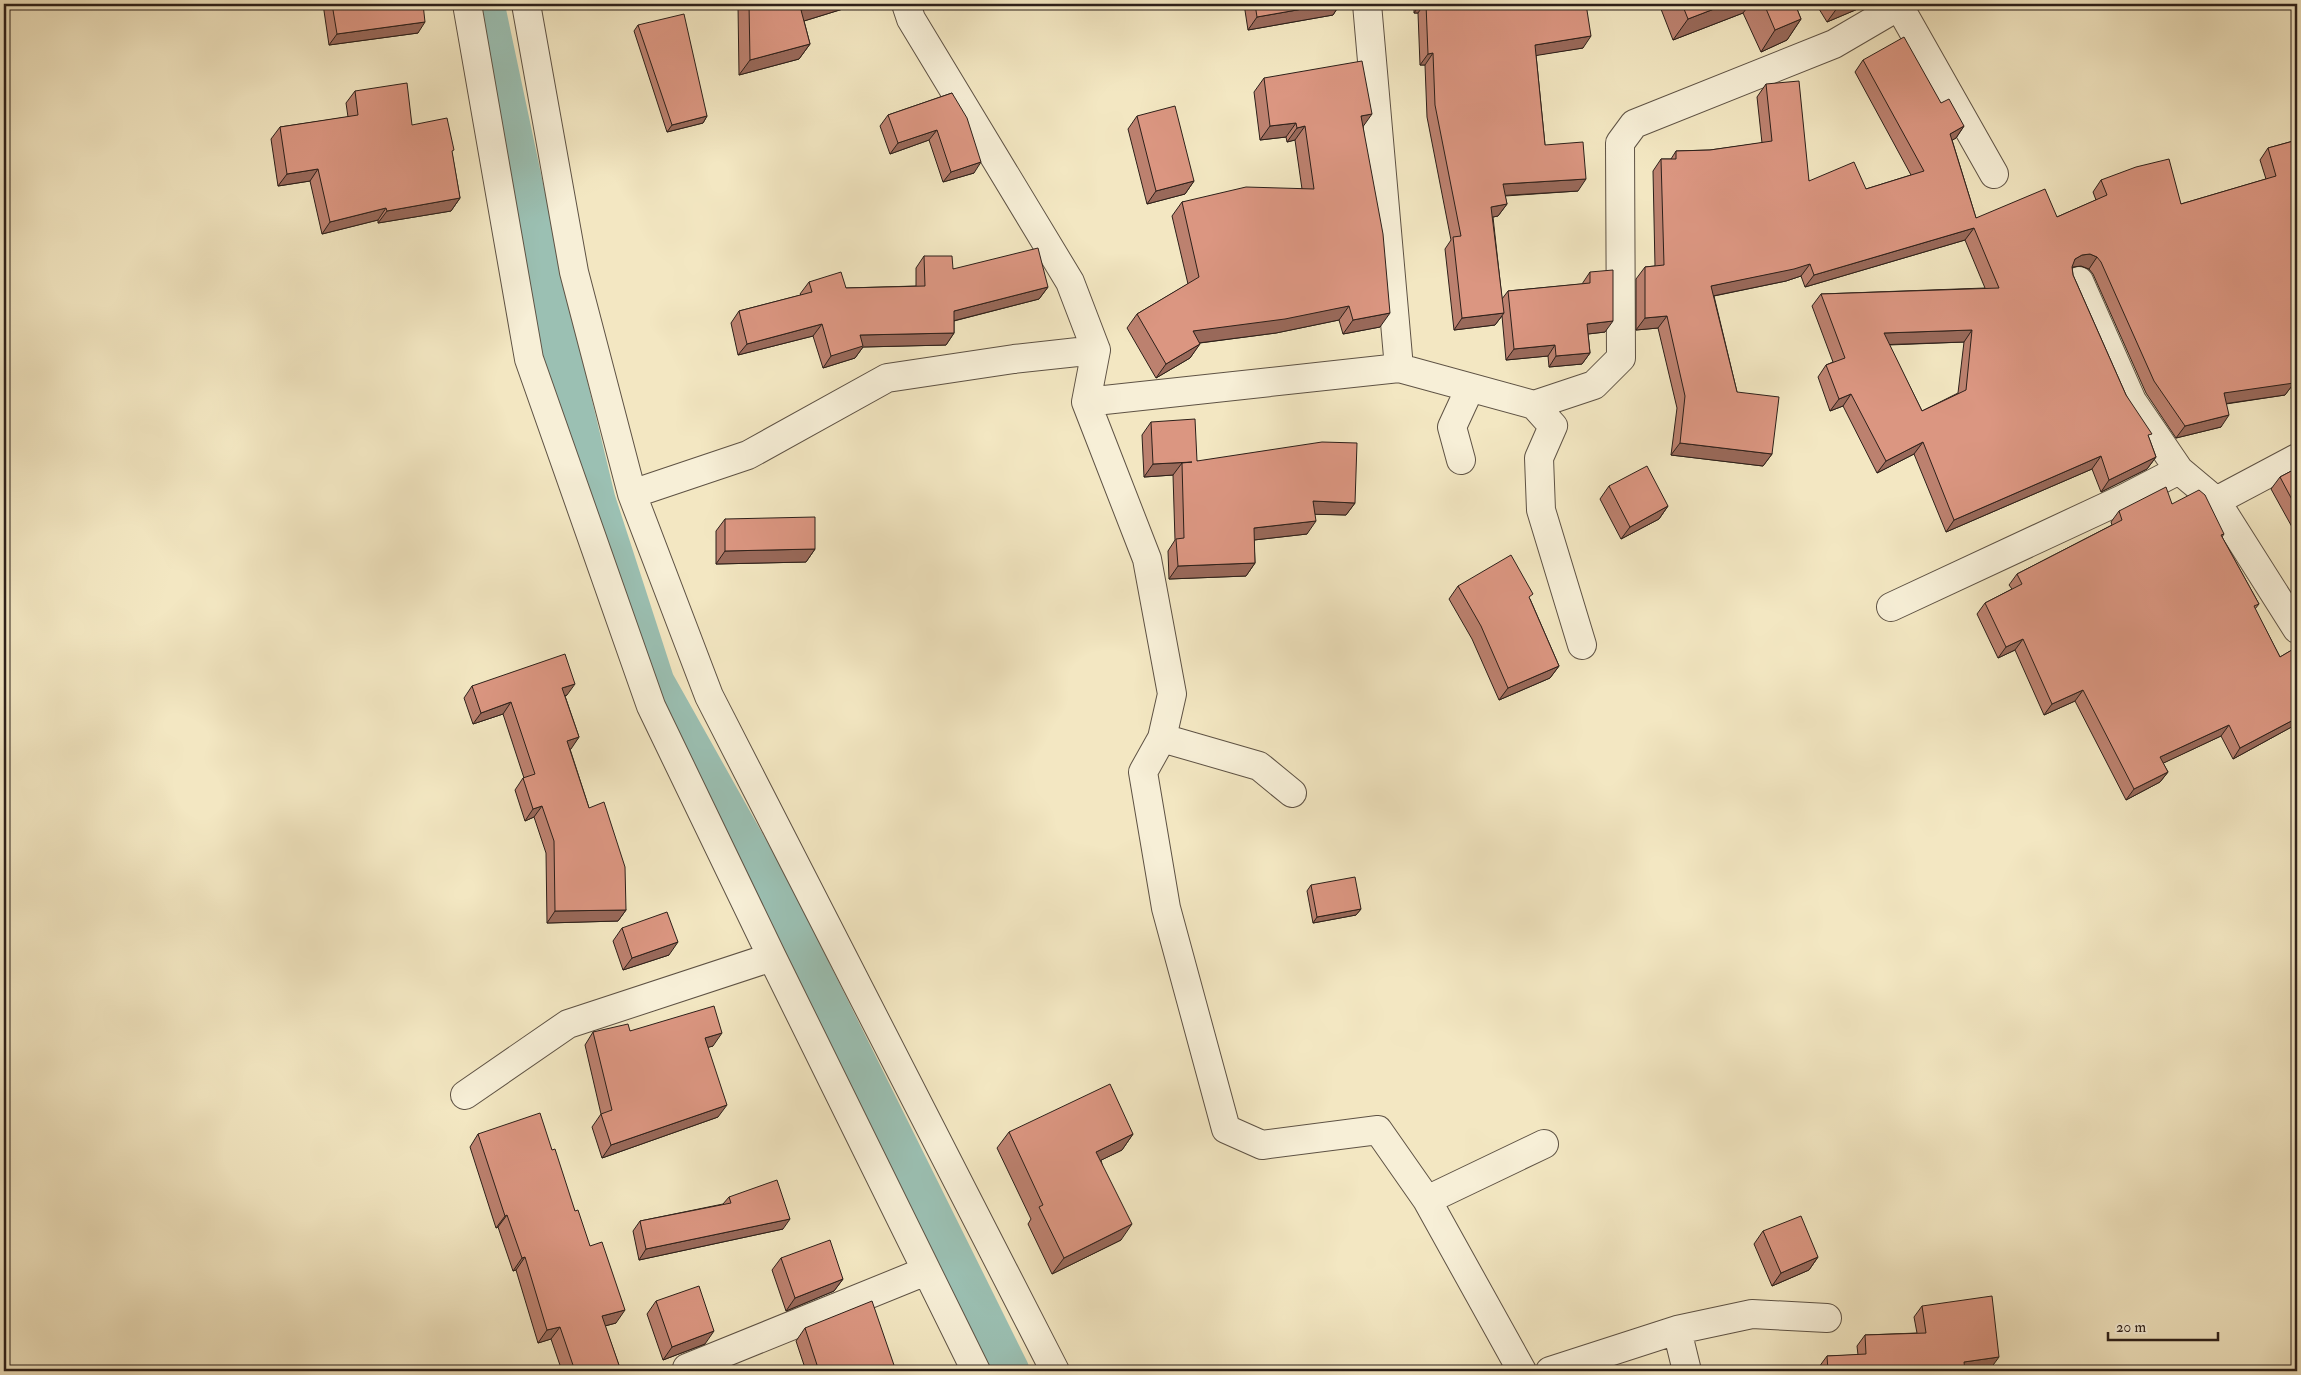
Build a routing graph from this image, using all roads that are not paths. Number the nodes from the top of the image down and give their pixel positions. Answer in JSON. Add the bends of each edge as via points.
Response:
{"nodes":[{"id":1,"x":467,"y":4,"type":"edge"},
{"id":2,"x":526,"y":4,"type":"edge"},
{"id":3,"x":906,"y":4,"type":"edge"},
{"id":4,"x":1367,"y":4,"type":"edge"},
{"id":5,"x":1898,"y":5,"type":"edge"},
{"id":6,"x":1994,"y":174,"type":"dead end"},
{"id":7,"x":2079,"y":280,"type":"dead end"},
{"id":8,"x":1096,"y":350,"type":"junction"},
{"id":9,"x":1399,"y":368,"type":"junction"},
{"id":10,"x":1470,"y":388,"type":"junction"},
{"id":11,"x":1086,"y":402,"type":"junction"},
{"id":12,"x":1534,"y":406,"type":"junction"},
{"id":13,"x":2297,"y":458,"type":"edge"},
{"id":14,"x":1461,"y":460,"type":"dead end"},
{"id":15,"x":2179,"y":470,"type":"junction"},
{"id":16,"x":632,"y":494,"type":"junction"},
{"id":17,"x":2216,"y":501,"type":"junction"},
{"id":18,"x":1891,"y":607,"type":"dead end"},
{"id":19,"x":2297,"y":630,"type":"edge"},
{"id":20,"x":1582,"y":645,"type":"dead end"},
{"id":21,"x":1162,"y":738,"type":"junction"},
{"id":22,"x":1292,"y":793,"type":"dead end"},
{"id":23,"x":772,"y":957,"type":"junction"},
{"id":24,"x":465,"y":1095,"type":"dead end"},
{"id":25,"x":1544,"y":1144,"type":"dead end"},
{"id":26,"x":1427,"y":1200,"type":"junction"},
{"id":27,"x":926,"y":1271,"type":"junction"},
{"id":28,"x":1827,"y":1318,"type":"dead end"},
{"id":29,"x":1677,"y":1330,"type":"junction"},
{"id":30,"x":687,"y":1368,"type":"dead end"},
{"id":31,"x":976,"y":1371,"type":"edge"},
{"id":32,"x":1055,"y":1371,"type":"edge"},
{"id":33,"x":1522,"y":1371,"type":"edge"},
{"id":34,"x":1550,"y":1371,"type":"edge"},
{"id":35,"x":1687,"y":1371,"type":"edge"}],
"edges":[{"from":1,"to":23,"type":"street","via":[[529,359],[652,706]]},
{"from":2,"to":16,"type":"street","via":[[574,272]]},
{"from":3,"to":8,"type":"street","via":[[911,19],[1070,282]]},
{"from":4,"to":9,"type":"street"},
{"from":5,"to":6,"type":"street"},
{"from":5,"to":12,"type":"street","via":[[1834,44],[1634,124],[1620,143],[1621,358],[1594,386]]},
{"from":7,"to":15,"type":"street","via":[[2132,401]]},
{"from":8,"to":11,"type":"street"},
{"from":8,"to":16,"type":"street","via":[[887,378],[748,455]]},
{"from":9,"to":10,"type":"street"},
{"from":9,"to":11,"type":"street"},
{"from":10,"to":12,"type":"street"},
{"from":10,"to":14,"type":"street","via":[[1452,427]]},
{"from":11,"to":21,"type":"street","via":[[1147,559],[1172,694]]},
{"from":12,"to":20,"type":"street","via":[[1553,426],[1539,458],[1541,510]]},
{"from":13,"to":17,"type":"street"},
{"from":15,"to":17,"type":"street"},
{"from":15,"to":18,"type":"street"},
{"from":16,"to":32,"type":"street","via":[[710,696]]},
{"from":17,"to":19,"type":"street"},
{"from":21,"to":22,"type":"street","via":[[1259,766]]},
{"from":21,"to":26,"type":"street","via":[[1143,772],[1166,908],[1226,1129],[1262,1145],[1378,1130]]},
{"from":23,"to":24,"type":"street","via":[[568,1024]]},
{"from":23,"to":27,"type":"street"},
{"from":25,"to":26,"type":"street"},
{"from":26,"to":33,"type":"street"},
{"from":27,"to":30,"type":"street"},
{"from":27,"to":31,"type":"street"},
{"from":28,"to":29,"type":"street","via":[[1752,1314]]},
{"from":29,"to":34,"type":"street"},
{"from":29,"to":35,"type":"street"}]}
